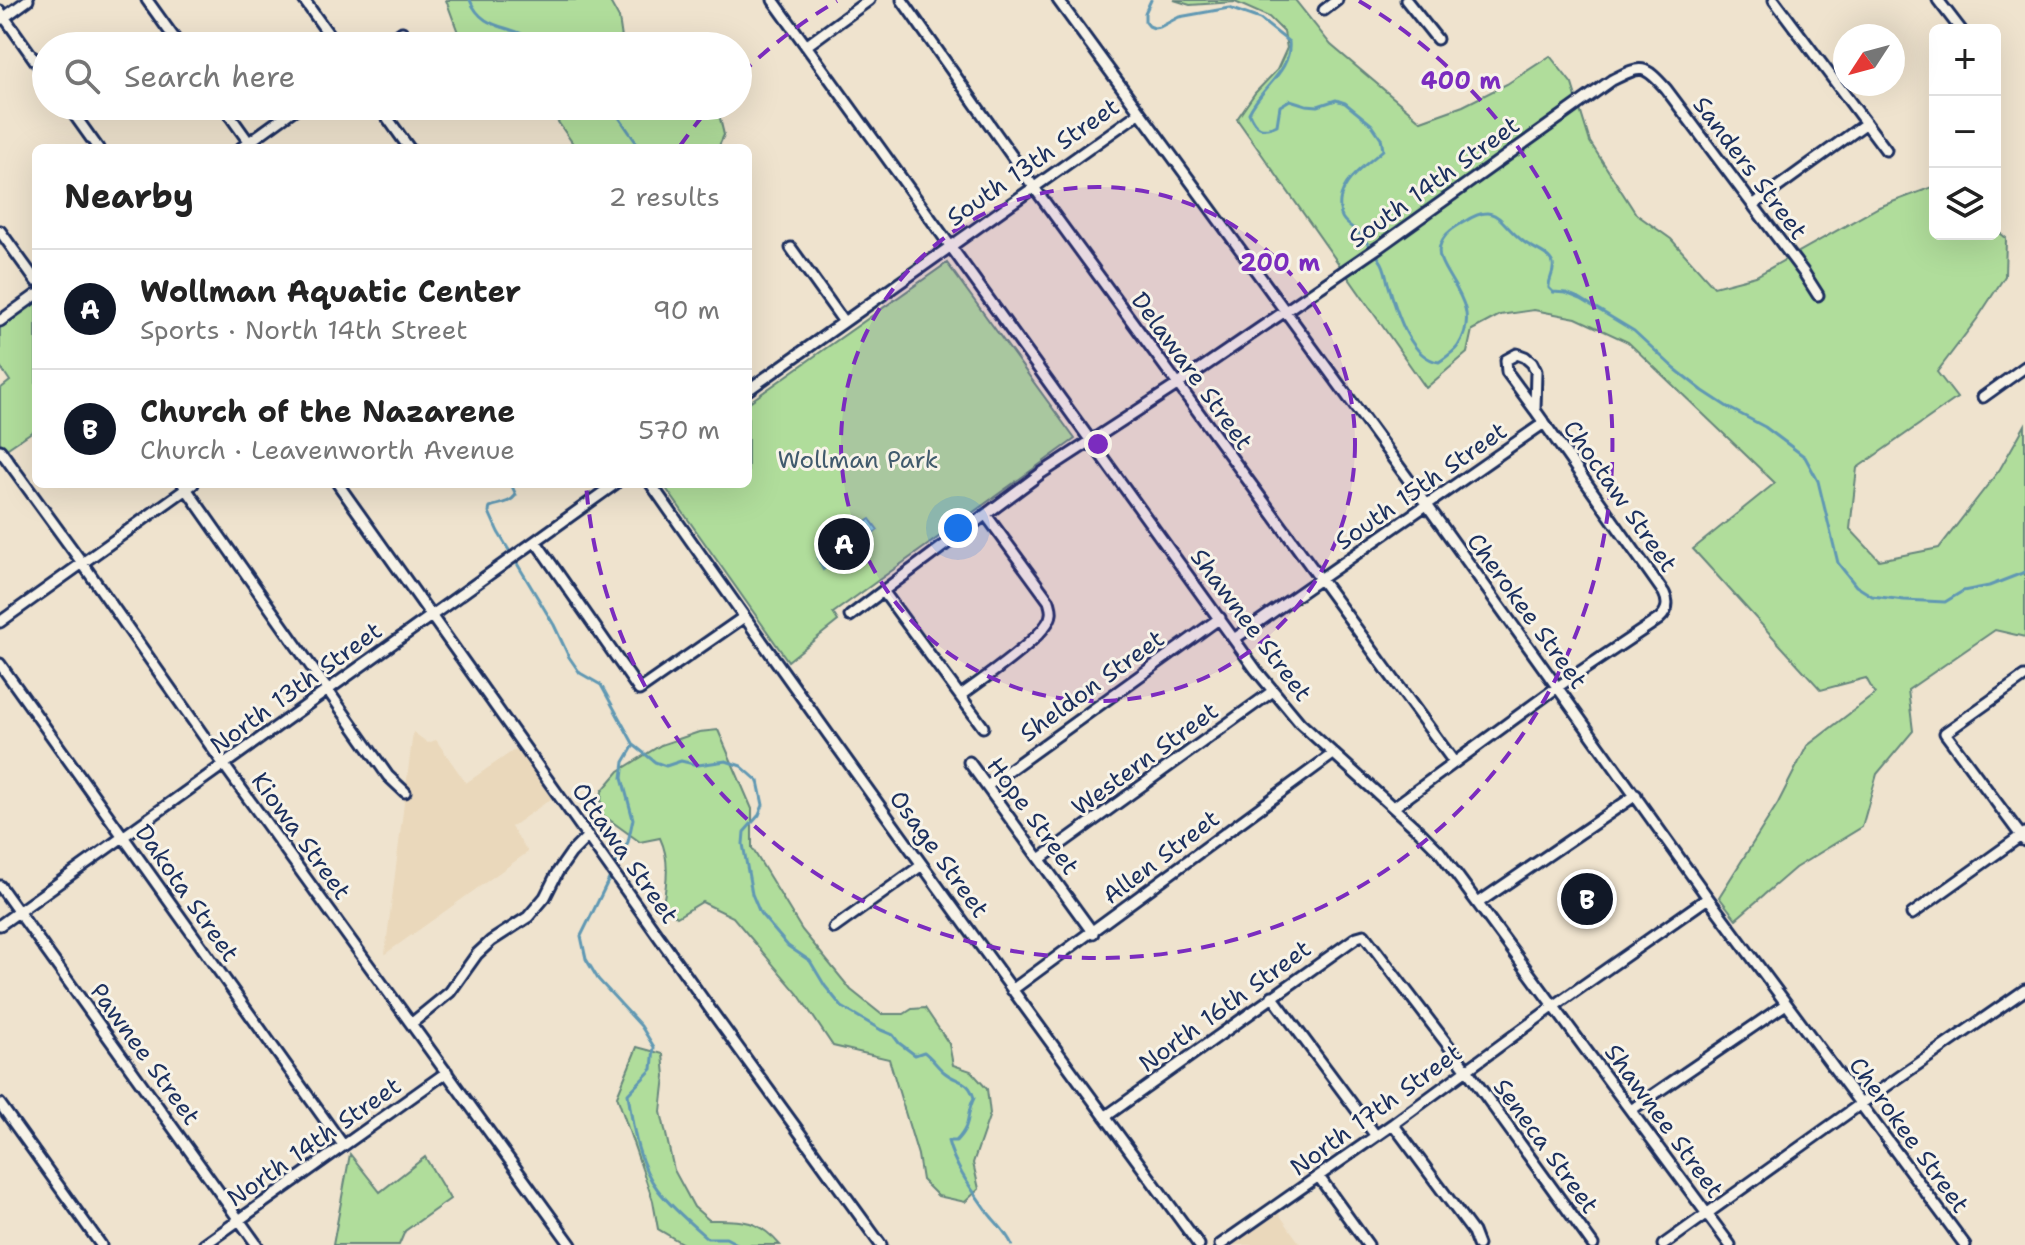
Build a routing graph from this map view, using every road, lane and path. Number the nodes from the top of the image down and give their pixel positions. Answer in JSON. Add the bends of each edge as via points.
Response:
{"nodes":[{"id":1,"x":28,"y":0,"type":"edge"},
{"id":2,"x":147,"y":0,"type":"edge"},
{"id":3,"x":304,"y":0,"type":"edge"},
{"id":4,"x":773,"y":0,"type":"edge"},
{"id":5,"x":869,"y":0,"type":"edge"},
{"id":6,"x":902,"y":0,"type":"edge"},
{"id":7,"x":1058,"y":0,"type":"edge"},
{"id":8,"x":1337,"y":0,"type":"edge"},
{"id":9,"x":1406,"y":0,"type":"edge"},
{"id":10,"x":1774,"y":0,"type":"edge"},
{"id":11,"x":1938,"y":0,"type":"edge"},
{"id":12,"x":1324,"y":10,"type":"dead end"},
{"id":13,"x":1,"y":16,"type":"edge"},
{"id":14,"x":1956,"y":24,"type":"edge"},
{"id":15,"x":170,"y":32,"type":"edge"},
{"id":16,"x":327,"y":32,"type":"edge"},
{"id":17,"x":1437,"y":39,"type":"dead end"},
{"id":18,"x":806,"y":46,"type":"junction"},
{"id":19,"x":32,"y":57,"type":"edge"},
{"id":20,"x":1644,"y":69,"type":"joint"},
{"id":21,"x":1139,"y":113,"type":"junction"},
{"id":22,"x":78,"y":120,"type":"edge"},
{"id":23,"x":232,"y":120,"type":"edge"},
{"id":24,"x":281,"y":120,"type":"edge"},
{"id":25,"x":389,"y":120,"type":"edge"},
{"id":26,"x":1865,"y":124,"type":"junction"},
{"id":27,"x":95,"y":144,"type":"edge"},
{"id":28,"x":247,"y":144,"type":"edge"},
{"id":29,"x":251,"y":144,"type":"edge"},
{"id":30,"x":406,"y":144,"type":"edge"},
{"id":31,"x":1886,"y":150,"type":"dead end"},
{"id":32,"x":1033,"y":186,"type":"junction"},
{"id":33,"x":1753,"y":205,"type":"junction"},
{"id":34,"x":0,"y":231,"type":"edge"},
{"id":35,"x":950,"y":245,"type":"junction"},
{"id":36,"x":791,"y":248,"type":"dead end"},
{"id":37,"x":32,"y":275,"type":"edge"},
{"id":38,"x":1818,"y":295,"type":"dead end"},
{"id":39,"x":32,"y":298,"type":"edge"},
{"id":40,"x":1283,"y":311,"type":"junction"},
{"id":41,"x":0,"y":321,"type":"edge"},
{"id":42,"x":844,"y":322,"type":"junction"},
{"id":43,"x":2025,"y":367,"type":"edge"},
{"id":44,"x":1177,"y":385,"type":"junction"},
{"id":45,"x":752,"y":387,"type":"edge"},
{"id":46,"x":1983,"y":397,"type":"dead end"},
{"id":47,"x":1535,"y":410,"type":"junction"},
{"id":48,"x":1544,"y":423,"type":"junction"},
{"id":49,"x":1092,"y":442,"type":"junction"},
{"id":50,"x":0,"y":450,"type":"edge"},
{"id":51,"x":184,"y":488,"type":"edge"},
{"id":52,"x":188,"y":488,"type":"edge"},
{"id":53,"x":341,"y":488,"type":"edge"},
{"id":54,"x":610,"y":488,"type":"edge"},
{"id":55,"x":654,"y":488,"type":"edge"},
{"id":56,"x":1427,"y":505,"type":"junction"},
{"id":57,"x":986,"y":515,"type":"junction"},
{"id":58,"x":536,"y":542,"type":"junction"},
{"id":59,"x":83,"y":564,"type":"junction"},
{"id":60,"x":1320,"y":580,"type":"junction"},
{"id":61,"x":883,"y":591,"type":"junction"},
{"id":62,"x":432,"y":615,"type":"junction"},
{"id":63,"x":850,"y":616,"type":"dead end"},
{"id":64,"x":744,"y":617,"type":"junction"},
{"id":65,"x":1220,"y":618,"type":"junction"},
{"id":66,"x":0,"y":622,"type":"edge"},
{"id":67,"x":1234,"y":639,"type":"junction"},
{"id":68,"x":0,"y":664,"type":"edge"},
{"id":69,"x":2024,"y":677,"type":"edge"},
{"id":70,"x":1556,"y":688,"type":"junction"},
{"id":71,"x":328,"y":690,"type":"junction"},
{"id":72,"x":1273,"y":691,"type":"junction"},
{"id":73,"x":961,"y":695,"type":"junction"},
{"id":74,"x":983,"y":727,"type":"dead end"},
{"id":75,"x":1333,"y":754,"type":"junction"},
{"id":76,"x":969,"y":762,"type":"dead end"},
{"id":77,"x":1454,"y":762,"type":"junction"},
{"id":78,"x":224,"y":765,"type":"junction"},
{"id":79,"x":987,"y":786,"type":"junction"},
{"id":80,"x":405,"y":792,"type":"dead end"},
{"id":81,"x":1636,"y":795,"type":"junction"},
{"id":82,"x":1394,"y":807,"type":"junction"},
{"id":83,"x":588,"y":836,"type":"junction"},
{"id":84,"x":122,"y":837,"type":"junction"},
{"id":85,"x":2024,"y":837,"type":"edge"},
{"id":86,"x":1040,"y":859,"type":"junction"},
{"id":87,"x":922,"y":865,"type":"junction"},
{"id":88,"x":0,"y":886,"type":"edge"},
{"id":89,"x":1708,"y":898,"type":"junction"},
{"id":90,"x":1478,"y":903,"type":"junction"},
{"id":91,"x":19,"y":912,"type":"junction"},
{"id":92,"x":1912,"y":914,"type":"dead end"},
{"id":93,"x":0,"y":925,"type":"edge"},
{"id":94,"x":834,"y":928,"type":"dead end"},
{"id":95,"x":1093,"y":933,"type":"junction"},
{"id":96,"x":1370,"y":941,"type":"joint"},
{"id":97,"x":1012,"y":990,"type":"junction"},
{"id":98,"x":2025,"y":990,"type":"edge"},
{"id":99,"x":1272,"y":996,"type":"junction"},
{"id":100,"x":1786,"y":1004,"type":"junction"},
{"id":101,"x":1554,"y":1006,"type":"junction"},
{"id":102,"x":412,"y":1023,"type":"junction"},
{"id":103,"x":1467,"y":1070,"type":"junction"},
{"id":104,"x":447,"y":1072,"type":"junction"},
{"id":105,"x":1862,"y":1103,"type":"junction"},
{"id":106,"x":0,"y":1104,"type":"edge"},
{"id":107,"x":1631,"y":1110,"type":"junction"},
{"id":108,"x":1105,"y":1117,"type":"junction"},
{"id":109,"x":1393,"y":1124,"type":"junction"},
{"id":110,"x":1376,"y":1136,"type":"junction"},
{"id":111,"x":343,"y":1145,"type":"junction"},
{"id":112,"x":1319,"y":1177,"type":"junction"},
{"id":113,"x":1707,"y":1214,"type":"junction"},
{"id":114,"x":239,"y":1220,"type":"junction"},
{"id":115,"x":101,"y":1245,"type":"edge"},
{"id":116,"x":204,"y":1245,"type":"edge"},
{"id":117,"x":257,"y":1245,"type":"edge"},
{"id":118,"x":571,"y":1245,"type":"edge"},
{"id":119,"x":881,"y":1245,"type":"edge"},
{"id":120,"x":1199,"y":1245,"type":"edge"},
{"id":121,"x":1220,"y":1245,"type":"edge"},
{"id":122,"x":1368,"y":1245,"type":"edge"},
{"id":123,"x":1478,"y":1245,"type":"edge"},
{"id":124,"x":1593,"y":1245,"type":"edge"},
{"id":125,"x":1663,"y":1245,"type":"edge"},
{"id":126,"x":1730,"y":1245,"type":"edge"},
{"id":127,"x":1965,"y":1245,"type":"edge"}],
"edges":[{"from":1,"to":13,"type":"street"},
{"from":2,"to":15,"type":"street"},
{"from":3,"to":16,"type":"street"},
{"from":4,"to":18,"type":"street","name":"Shawnee Street"},
{"from":5,"to":18,"type":"street"},
{"from":6,"to":32,"type":"street","name":"Delaware Street"},
{"from":7,"to":21,"type":"street","name":"Cherokee Street"},
{"from":8,"to":12,"type":"street"},
{"from":9,"to":17,"type":"street"},
{"from":10,"to":26,"type":"street"},
{"from":11,"to":14,"type":"street"},
{"from":13,"to":19,"type":"street"},
{"from":18,"to":35,"type":"street","name":"Shawnee Street"},
{"from":20,"to":33,"type":"street","name":"Sanders Street","via":[[1666,89]]},
{"from":20,"to":40,"type":"street","name":"South 14th Street","via":[[1612,80]]},
{"from":21,"to":32,"type":"street","name":"South 13th Street"},
{"from":21,"to":40,"type":"street","name":"Cherokee Street"},
{"from":22,"to":27,"type":"street"},
{"from":23,"to":28,"type":"street"},
{"from":24,"to":29,"type":"street"},
{"from":25,"to":30,"type":"street"},
{"from":26,"to":31,"type":"street"},
{"from":26,"to":33,"type":"street"},
{"from":32,"to":35,"type":"street","name":"South 13th Street"},
{"from":32,"to":44,"type":"street","name":"Delaware Street"},
{"from":33,"to":38,"type":"street","name":"Sanders Street"},
{"from":34,"to":37,"type":"street"},
{"from":35,"to":42,"type":"street"},
{"from":35,"to":49,"type":"street","name":"Shawnee Street"},
{"from":36,"to":42,"type":"street"},
{"from":39,"to":41,"type":"street"},
{"from":40,"to":44,"type":"street","name":"South 14th Street"},
{"from":40,"to":56,"type":"street","name":"Cherokee Street"},
{"from":42,"to":45,"type":"street"},
{"from":43,"to":46,"type":"street"},
{"from":44,"to":49,"type":"street","name":"South 14th Street"},
{"from":44,"to":60,"type":"street","name":"Delaware Street"},
{"from":47,"to":47,"type":"street","name":"Choctaw Street","via":[[1536,371],[1525,357],[1511,356],[1507,372]]},
{"from":47,"to":48,"type":"street","name":"Choctaw Street"},
{"from":48,"to":56,"type":"street","name":"South 15th Street"},
{"from":48,"to":70,"type":"street","name":"Choctaw Street","via":[[1664,593],[1668,607],[1659,619]]},
{"from":49,"to":57,"type":"street"},
{"from":49,"to":65,"type":"street","name":"Shawnee Street"},
{"from":50,"to":59,"type":"street","name":"Kiowa Street"},
{"from":51,"to":59,"type":"street"},
{"from":52,"to":71,"type":"street"},
{"from":53,"to":62,"type":"street","name":"Ottawa Street"},
{"from":54,"to":58,"type":"street","name":"North 13th Street"},
{"from":55,"to":64,"type":"street","name":"Osage Street"},
{"from":56,"to":60,"type":"street","name":"South 15th Street"},
{"from":56,"to":70,"type":"street","name":"Cherokee Street"},
{"from":57,"to":61,"type":"street"},
{"from":57,"to":73,"type":"street","via":[[1049,601],[1052,615],[1036,638]]},
{"from":58,"to":62,"type":"street","name":"North 13th Street"},
{"from":58,"to":64,"type":"street","via":[[639,690]]},
{"from":59,"to":66,"type":"street"},
{"from":59,"to":78,"type":"street","name":"Kiowa Street"},
{"from":60,"to":67,"type":"street","name":"South 15th Street"},
{"from":60,"to":77,"type":"street","name":"Delaware Street"},
{"from":61,"to":63,"type":"street"},
{"from":61,"to":73,"type":"street"},
{"from":62,"to":71,"type":"street","name":"North 13th Street"},
{"from":62,"to":83,"type":"street","name":"Ottawa Street"},
{"from":64,"to":87,"type":"street","name":"Osage Street"},
{"from":65,"to":67,"type":"street","name":"Shawnee Street"},
{"from":65,"to":79,"type":"street","name":"Sheldon Street"},
{"from":67,"to":72,"type":"street","name":"Shawnee Street"},
{"from":68,"to":84,"type":"street","name":"Dakota Street"},
{"from":69,"to":85,"type":"street","via":[[1945,733]]},
{"from":70,"to":77,"type":"street"},
{"from":70,"to":81,"type":"street","name":"Cherokee Street"},
{"from":71,"to":78,"type":"street","name":"North 13th Street"},
{"from":71,"to":80,"type":"street"},
{"from":72,"to":75,"type":"street","name":"Shawnee Street"},
{"from":72,"to":86,"type":"street","name":"Western Street"},
{"from":73,"to":74,"type":"street"},
{"from":75,"to":82,"type":"street","name":"Shawnee Street"},
{"from":75,"to":95,"type":"street","name":"Allen Street"},
{"from":76,"to":79,"type":"street","name":"Hope Street"},
{"from":77,"to":82,"type":"street"},
{"from":78,"to":84,"type":"street","name":"North 13th Street"},
{"from":78,"to":102,"type":"street","name":"Kiowa Street"},
{"from":79,"to":86,"type":"street","name":"Hope Street"},
{"from":81,"to":89,"type":"street","name":"Cherokee Street"},
{"from":81,"to":90,"type":"street"},
{"from":82,"to":90,"type":"street","name":"Shawnee Street","via":[[1439,851]]},
{"from":83,"to":102,"type":"street","via":[[528,917],[491,941],[450,992]]},
{"from":83,"to":119,"type":"street","name":"Ottawa Street"},
{"from":84,"to":91,"type":"street","name":"North 13th Street"},
{"from":84,"to":111,"type":"street","name":"Dakota Street"},
{"from":85,"to":92,"type":"street"},
{"from":86,"to":95,"type":"street","name":"Hope Street"},
{"from":87,"to":94,"type":"street"},
{"from":87,"to":97,"type":"street","name":"Osage Street"},
{"from":88,"to":91,"type":"street","name":"Pawnee Street"},
{"from":89,"to":100,"type":"street","name":"Cherokee Street"},
{"from":89,"to":101,"type":"street","name":"North 17th Street"},
{"from":90,"to":101,"type":"street","name":"Shawnee Street"},
{"from":91,"to":93,"type":"street","name":"North 13th Street"},
{"from":91,"to":114,"type":"street","name":"Pawnee Street"},
{"from":95,"to":97,"type":"street","name":"Allen Street"},
{"from":96,"to":99,"type":"street","name":"North 16th Street","via":[[1357,937]]},
{"from":96,"to":103,"type":"street","name":"Seneca Street"},
{"from":97,"to":108,"type":"street","name":"Osage Street"},
{"from":98,"to":105,"type":"street"},
{"from":99,"to":108,"type":"street","name":"North 16th Street"},
{"from":99,"to":110,"type":"street"},
{"from":100,"to":105,"type":"street","name":"Cherokee Street"},
{"from":100,"to":107,"type":"street"},
{"from":101,"to":103,"type":"street","name":"North 17th Street"},
{"from":101,"to":107,"type":"street","name":"Shawnee Street"},
{"from":102,"to":104,"type":"street","name":"Kiowa Street"},
{"from":103,"to":109,"type":"street","name":"North 17th Street"},
{"from":103,"to":124,"type":"street","name":"Seneca Street"},
{"from":104,"to":111,"type":"street","name":"North 14th Street"},
{"from":104,"to":118,"type":"street","name":"Kiowa Street"},
{"from":105,"to":113,"type":"street"},
{"from":105,"to":127,"type":"street","name":"Cherokee Street"},
{"from":106,"to":115,"type":"street"},
{"from":107,"to":113,"type":"street","name":"Shawnee Street"},
{"from":108,"to":120,"type":"street","name":"Osage Street"},
{"from":109,"to":110,"type":"street","name":"North 17th Street"},
{"from":109,"to":123,"type":"street"},
{"from":110,"to":112,"type":"street","name":"North 17th Street"},
{"from":111,"to":114,"type":"street","name":"North 14th Street"},
{"from":112,"to":121,"type":"street","name":"North 17th Street"},
{"from":112,"to":122,"type":"street"},
{"from":113,"to":125,"type":"street"},
{"from":113,"to":126,"type":"street","name":"Shawnee Street"},
{"from":114,"to":116,"type":"street","name":"North 14th Street"},
{"from":114,"to":117,"type":"street","name":"Pawnee Street"}]}
